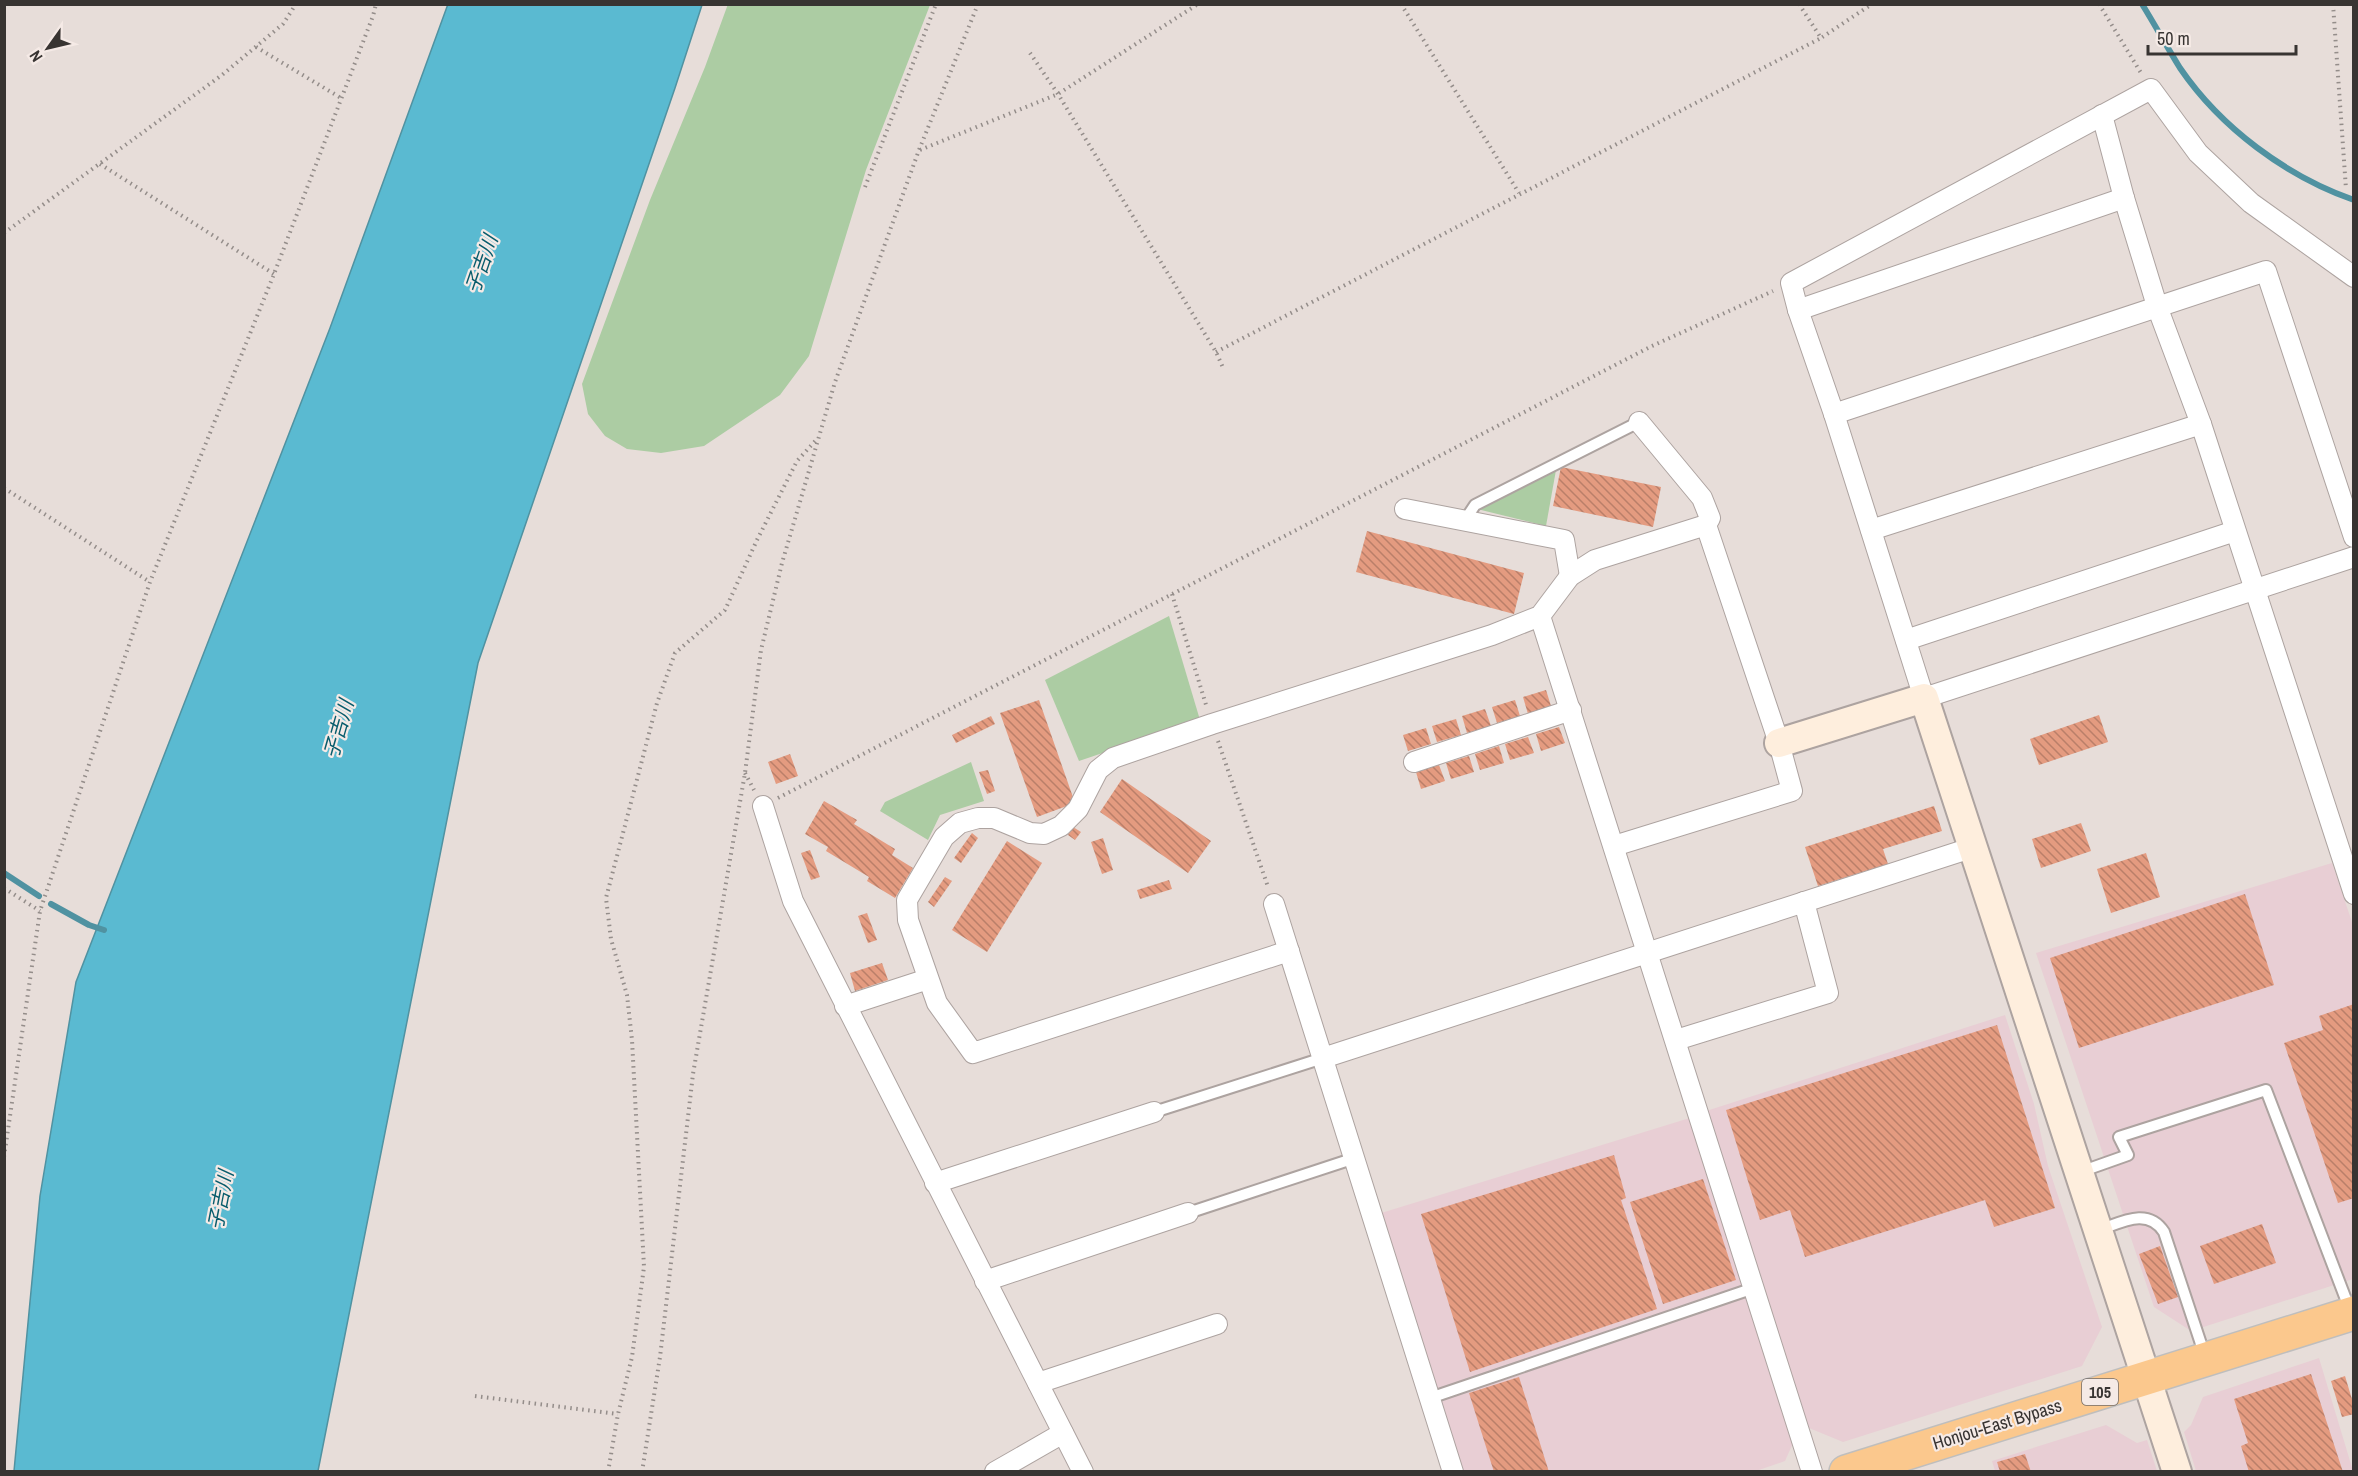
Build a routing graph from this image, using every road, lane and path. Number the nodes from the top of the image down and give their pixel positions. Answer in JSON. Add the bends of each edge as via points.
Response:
{"nodes":[{"id":1,"x":296,"y":4,"type":"edge"},
{"id":2,"x":376,"y":4,"type":"edge"},
{"id":3,"x":936,"y":4,"type":"edge"},
{"id":4,"x":978,"y":4,"type":"edge"},
{"id":5,"x":1198,"y":4,"type":"edge"},
{"id":6,"x":1401,"y":4,"type":"edge"},
{"id":7,"x":1800,"y":4,"type":"edge"},
{"id":8,"x":1872,"y":4,"type":"edge"},
{"id":9,"x":2099,"y":4,"type":"edge"},
{"id":10,"x":2333,"y":4,"type":"edge"},
{"id":11,"x":1821,"y":38,"type":"junction"},
{"id":12,"x":256,"y":47,"type":"junction"},
{"id":13,"x":1030,"y":53,"type":"dead end"},
{"id":14,"x":2151,"y":89,"type":"junction"},
{"id":15,"x":1058,"y":94,"type":"junction"},
{"id":16,"x":341,"y":98,"type":"junction"},
{"id":17,"x":2102,"y":115,"type":"junction"},
{"id":18,"x":919,"y":150,"type":"junction"},
{"id":19,"x":100,"y":164,"type":"junction"},
{"id":20,"x":865,"y":187,"type":"dead end"},
{"id":21,"x":2346,"y":189,"type":"dead end"},
{"id":22,"x":1519,"y":193,"type":"junction"},
{"id":23,"x":2124,"y":198,"type":"junction"},
{"id":24,"x":4,"y":233,"type":"edge"},
{"id":25,"x":274,"y":274,"type":"junction"},
{"id":26,"x":2354,"y":277,"type":"edge"},
{"id":27,"x":1791,"y":283,"type":"junction"},
{"id":28,"x":2158,"y":309,"type":"junction"},
{"id":29,"x":1798,"y":310,"type":"junction"},
{"id":30,"x":1216,"y":352,"type":"junction"},
{"id":31,"x":1224,"y":370,"type":"dead end"},
{"id":32,"x":1834,"y":414,"type":"junction"},
{"id":33,"x":1639,"y":422,"type":"joint"},
{"id":34,"x":2201,"y":424,"type":"junction"},
{"id":35,"x":818,"y":438,"type":"junction"},
{"id":36,"x":4,"y":488,"type":"edge"},
{"id":37,"x":1405,"y":509,"type":"dead end"},
{"id":38,"x":1465,"y":520,"type":"junction"},
{"id":39,"x":1706,"y":525,"type":"junction"},
{"id":40,"x":1871,"y":530,"type":"junction"},
{"id":41,"x":2235,"y":531,"type":"junction"},
{"id":42,"x":2354,"y":537,"type":"edge"},
{"id":43,"x":2354,"y":557,"type":"edge"},
{"id":44,"x":1570,"y":576,"type":"junction"},
{"id":45,"x":150,"y":582,"type":"junction"},
{"id":46,"x":2254,"y":589,"type":"junction"},
{"id":47,"x":1172,"y":594,"type":"junction"},
{"id":48,"x":1540,"y":616,"type":"junction"},
{"id":49,"x":1906,"y":640,"type":"junction"},
{"id":50,"x":1924,"y":698,"type":"junction"},
{"id":51,"x":1571,"y":710,"type":"junction"},
{"id":52,"x":1212,"y":724,"type":"junction"},
{"id":53,"x":1779,"y":743,"type":"junction"},
{"id":54,"x":1414,"y":762,"type":"dead end"},
{"id":55,"x":763,"y":806,"type":"joint"},
{"id":56,"x":1614,"y":846,"type":"junction"},
{"id":57,"x":1974,"y":847,"type":"junction"},
{"id":58,"x":4,"y":888,"type":"edge"},
{"id":59,"x":2354,"y":894,"type":"edge"},
{"id":60,"x":1804,"y":902,"type":"junction"},
{"id":61,"x":1274,"y":904,"type":"joint"},
{"id":62,"x":40,"y":911,"type":"junction"},
{"id":63,"x":1289,"y":951,"type":"junction"},
{"id":64,"x":1646,"y":952,"type":"junction"},
{"id":65,"x":928,"y":979,"type":"junction"},
{"id":66,"x":845,"y":1006,"type":"junction"},
{"id":67,"x":1676,"y":1040,"type":"junction"},
{"id":68,"x":1323,"y":1058,"type":"junction"},
{"id":69,"x":1154,"y":1113,"type":"joint"},
{"id":70,"x":4,"y":1158,"type":"edge"},
{"id":71,"x":1355,"y":1158,"type":"junction"},
{"id":72,"x":2080,"y":1172,"type":"junction"},
{"id":73,"x":935,"y":1184,"type":"junction"},
{"id":74,"x":1188,"y":1214,"type":"joint"},
{"id":75,"x":2099,"y":1230,"type":"junction"},
{"id":76,"x":985,"y":1281,"type":"junction"},
{"id":77,"x":1754,"y":1288,"type":"junction"},
{"id":78,"x":2352,"y":1313,"type":"edge"},
{"id":79,"x":1217,"y":1324,"type":"dead end"},
{"id":80,"x":2206,"y":1359,"type":"junction"},
{"id":81,"x":2147,"y":1377,"type":"junction"},
{"id":82,"x":1038,"y":1383,"type":"junction"},
{"id":83,"x":475,"y":1396,"type":"dead end"},
{"id":84,"x":1430,"y":1398,"type":"junction"},
{"id":85,"x":618,"y":1414,"type":"junction"},
{"id":86,"x":1063,"y":1433,"type":"junction"},
{"id":87,"x":608,"y":1472,"type":"edge"},
{"id":88,"x":642,"y":1472,"type":"edge"},
{"id":89,"x":995,"y":1472,"type":"edge"},
{"id":90,"x":1083,"y":1472,"type":"edge"},
{"id":91,"x":1453,"y":1472,"type":"edge"},
{"id":92,"x":1812,"y":1472,"type":"edge"},
{"id":93,"x":1846,"y":1472,"type":"edge"},
{"id":94,"x":2177,"y":1472,"type":"edge"}],
"edges":[{"from":1,"to":12,"type":"path","via":[[283,24]]},
{"from":2,"to":16,"type":"path"},
{"from":3,"to":20,"type":"path"},
{"from":4,"to":18,"type":"path"},
{"from":5,"to":15,"type":"path"},
{"from":6,"to":22,"type":"path"},
{"from":7,"to":11,"type":"path"},
{"from":8,"to":11,"type":"path"},
{"from":9,"to":14,"type":"path"},
{"from":10,"to":21,"type":"path"},
{"from":11,"to":22,"type":"path"},
{"from":12,"to":16,"type":"path"},
{"from":12,"to":19,"type":"path"},
{"from":13,"to":15,"type":"path"},
{"from":14,"to":17,"type":"street"},
{"from":14,"to":26,"type":"street","via":[[2198,153],[2251,203]]},
{"from":15,"to":18,"type":"path"},
{"from":15,"to":30,"type":"path"},
{"from":16,"to":25,"type":"path"},
{"from":17,"to":23,"type":"street"},
{"from":17,"to":27,"type":"street"},
{"from":18,"to":35,"type":"path"},
{"from":19,"to":24,"type":"path"},
{"from":19,"to":25,"type":"path"},
{"from":22,"to":30,"type":"path"},
{"from":23,"to":28,"type":"street"},
{"from":23,"to":29,"type":"street"},
{"from":25,"to":45,"type":"path"},
{"from":27,"to":29,"type":"street"},
{"from":27,"to":47,"type":"path","via":[[1652,346]]},
{"from":28,"to":32,"type":"street"},
{"from":28,"to":34,"type":"street"},
{"from":28,"to":42,"type":"street","via":[[2266,271]]},
{"from":29,"to":32,"type":"street"},
{"from":30,"to":31,"type":"path"},
{"from":32,"to":40,"type":"street"},
{"from":33,"to":38,"type":"lane","via":[[1475,505]]},
{"from":33,"to":39,"type":"street","via":[[1702,498],[1710,518]]},
{"from":34,"to":40,"type":"street"},
{"from":34,"to":41,"type":"street"},
{"from":35,"to":85,"type":"path","via":[[797,461],[725,610],[675,653],[657,703],[606,898],[611,939],[627,995],[644,1267],[632,1357]]},
{"from":35,"to":88,"type":"path","via":[[761,650],[745,772],[693,1074],[660,1357]]},
{"from":36,"to":45,"type":"path"},
{"from":37,"to":38,"type":"street"},
{"from":38,"to":44,"type":"street","via":[[1564,540]]},
{"from":39,"to":44,"type":"street","via":[[1595,560]]},
{"from":39,"to":53,"type":"street"},
{"from":40,"to":49,"type":"street"},
{"from":41,"to":46,"type":"street"},
{"from":41,"to":49,"type":"street"},
{"from":43,"to":46,"type":"street"},
{"from":44,"to":48,"type":"street"},
{"from":45,"to":62,"type":"path"},
{"from":46,"to":50,"type":"street"},
{"from":46,"to":59,"type":"street"},
{"from":47,"to":52,"type":"path"},
{"from":47,"to":55,"type":"path"},
{"from":48,"to":51,"type":"street"},
{"from":48,"to":52,"type":"street"},
{"from":49,"to":50,"type":"street"},
{"from":50,"to":53,"type":"street"},
{"from":50,"to":57,"type":"street"},
{"from":51,"to":54,"type":"street"},
{"from":51,"to":56,"type":"street"},
{"from":52,"to":61,"type":"path"},
{"from":52,"to":65,"type":"street","via":[[1113,758],[1098,770],[1078,809],[1060,826],[1044,834],[1030,833],[994,818],[978,818],[960,823],[944,837],[907,900],[908,920]]},
{"from":53,"to":56,"type":"street","via":[[1792,791]]},
{"from":55,"to":66,"type":"street","via":[[793,902]]},
{"from":56,"to":64,"type":"street"},
{"from":57,"to":60,"type":"street"},
{"from":57,"to":72,"type":"street"},
{"from":58,"to":62,"type":"path"},
{"from":60,"to":64,"type":"street"},
{"from":60,"to":67,"type":"street","via":[[1828,993]]},
{"from":61,"to":63,"type":"street"},
{"from":62,"to":70,"type":"path"},
{"from":63,"to":65,"type":"street","via":[[973,1053],[937,1003]]},
{"from":63,"to":68,"type":"street"},
{"from":64,"to":67,"type":"street"},
{"from":64,"to":68,"type":"street"},
{"from":65,"to":66,"type":"street"},
{"from":66,"to":73,"type":"street"},
{"from":67,"to":77,"type":"street"},
{"from":68,"to":69,"type":"lane"},
{"from":68,"to":71,"type":"street"},
{"from":69,"to":73,"type":"street"},
{"from":71,"to":74,"type":"lane"},
{"from":71,"to":84,"type":"street"},
{"from":72,"to":75,"type":"street"},
{"from":72,"to":78,"type":"lane","via":[[2128,1155],[2119,1137],[2266,1090]]},
{"from":73,"to":76,"type":"street"},
{"from":74,"to":76,"type":"street"},
{"from":75,"to":80,"type":"lane","via":[[2135,1218],[2152,1219],[2159,1224]]},
{"from":75,"to":81,"type":"street"},
{"from":76,"to":82,"type":"street"},
{"from":77,"to":84,"type":"lane"},
{"from":77,"to":92,"type":"street"},
{"from":78,"to":80,"type":"highway","name":"Honjou-East Bypass","number":"105"},
{"from":79,"to":82,"type":"street"},
{"from":80,"to":81,"type":"highway","name":"Honjou-East Bypass","number":"105"},
{"from":81,"to":93,"type":"highway","name":"Honjou-East Bypass","number":"105"},
{"from":81,"to":94,"type":"street"},
{"from":82,"to":86,"type":"street"},
{"from":83,"to":85,"type":"path"},
{"from":84,"to":91,"type":"street"},
{"from":85,"to":87,"type":"path"},
{"from":86,"to":89,"type":"street"},
{"from":86,"to":90,"type":"street"}]}
